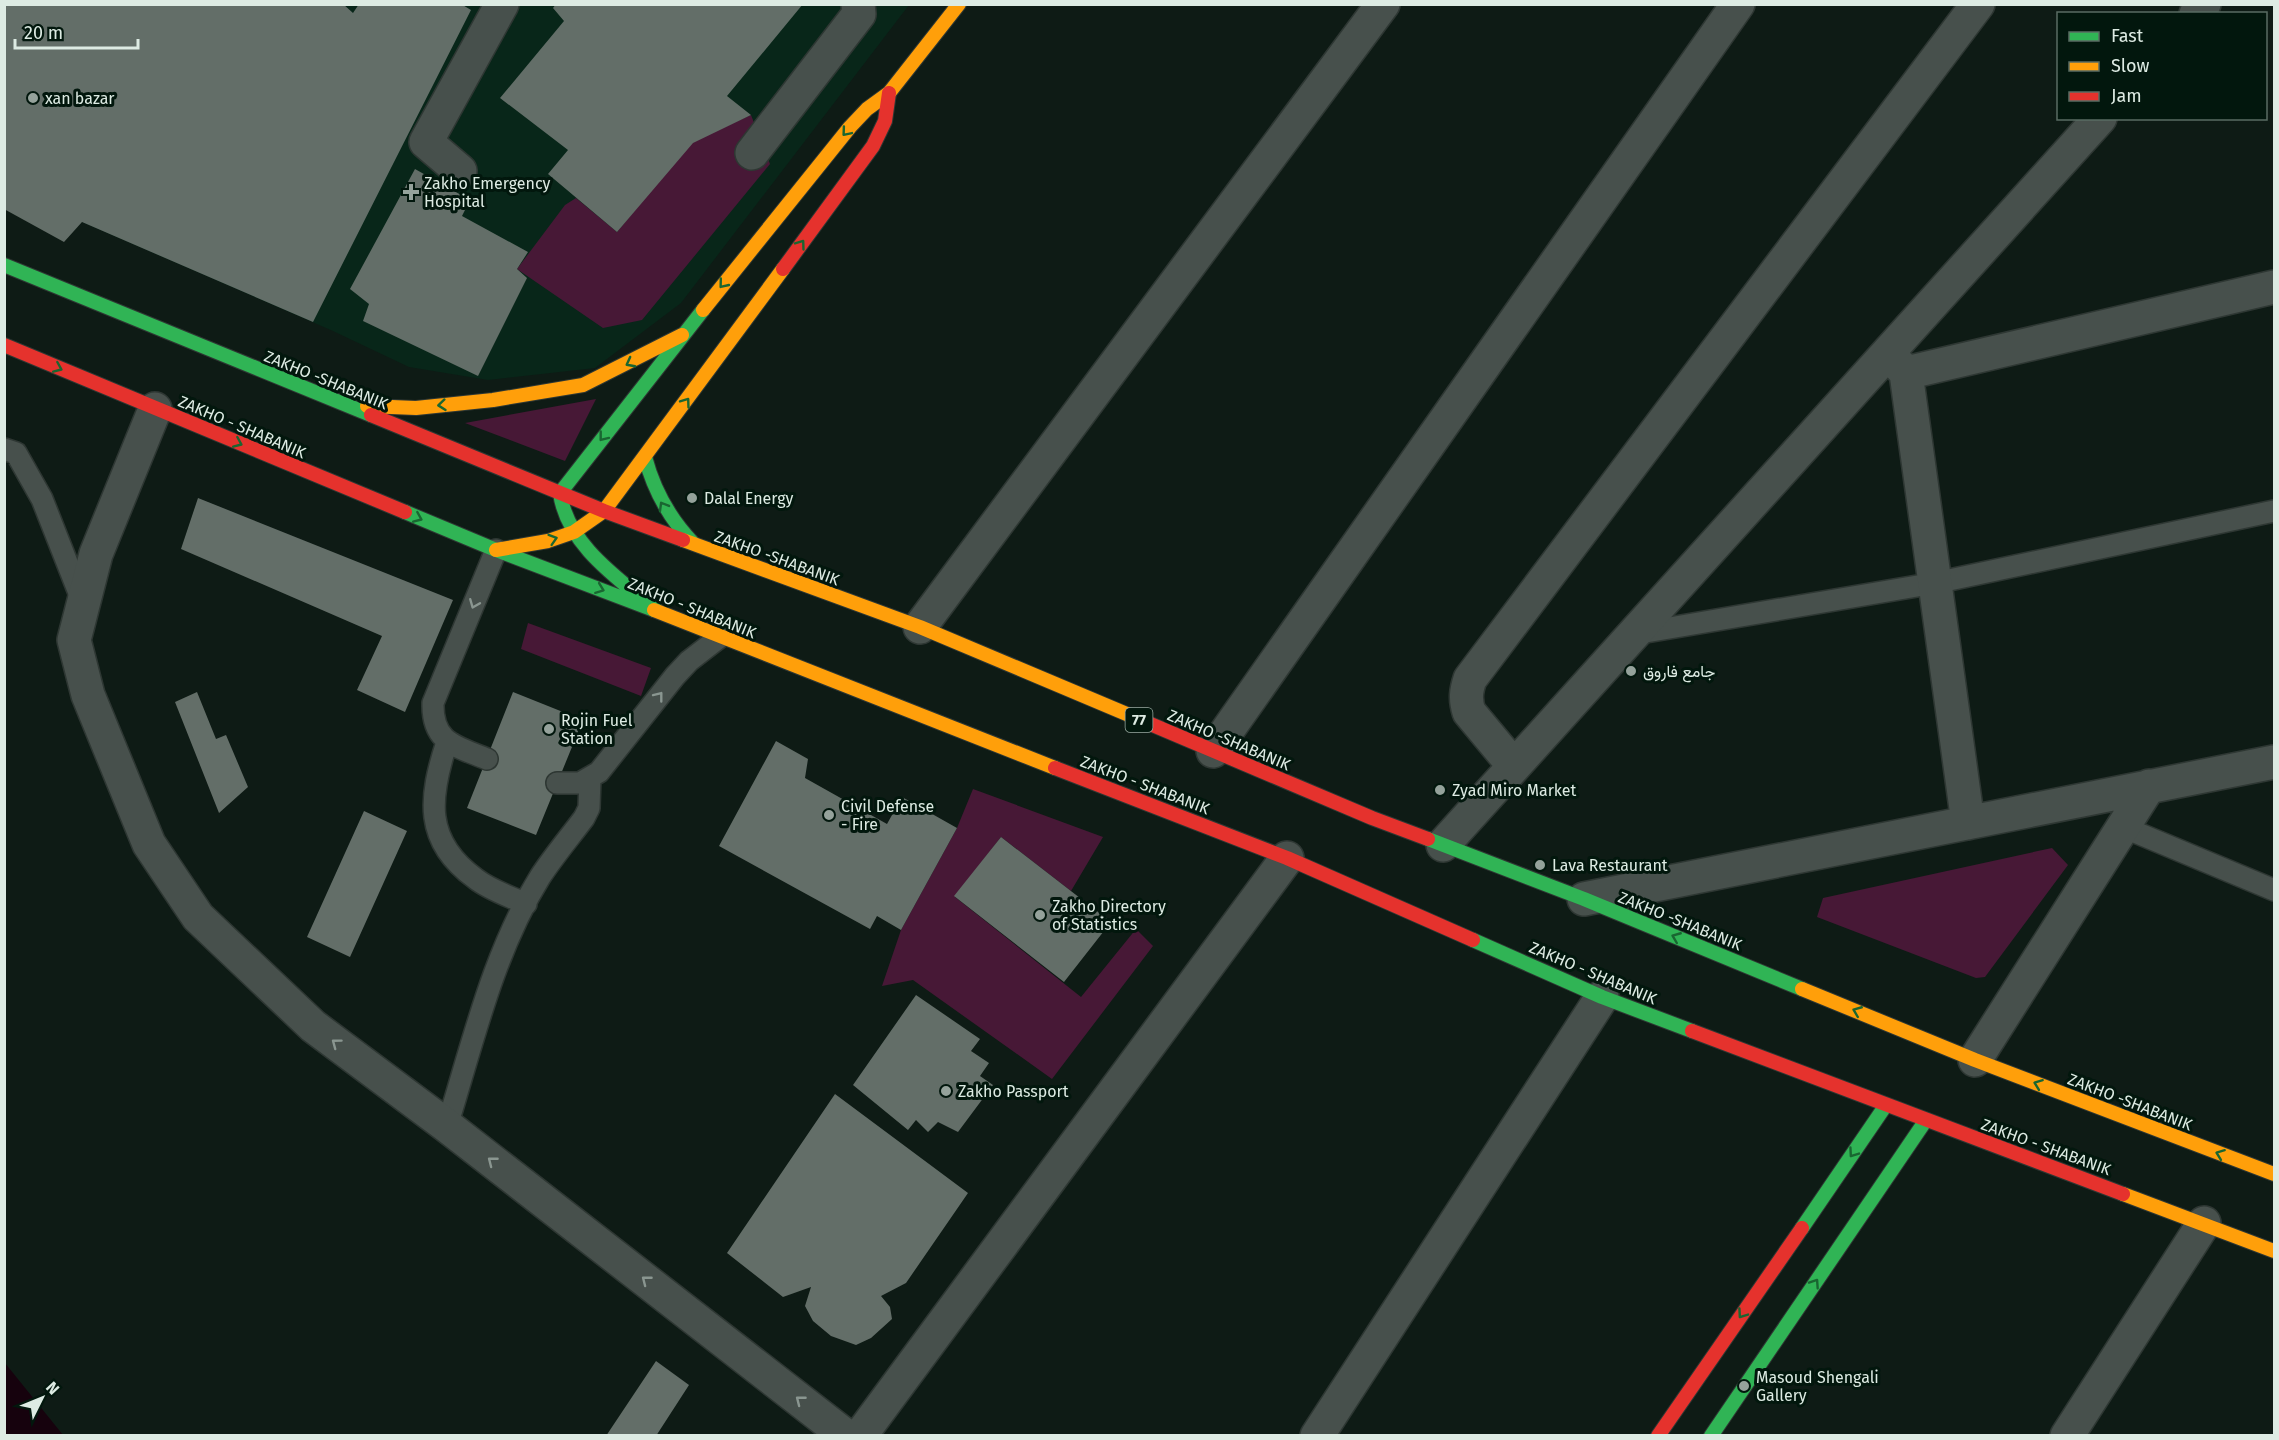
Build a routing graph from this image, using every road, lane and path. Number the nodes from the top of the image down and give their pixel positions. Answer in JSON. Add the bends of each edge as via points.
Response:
{"nodes":[{"id":1,"x":502,"y":4,"type":"edge"},
{"id":2,"x":858,"y":4,"type":"edge"},
{"id":3,"x":959,"y":4,"type":"edge"},
{"id":4,"x":1383,"y":4,"type":"edge"},
{"id":5,"x":1738,"y":4,"type":"edge"},
{"id":6,"x":1978,"y":4,"type":"edge"},
{"id":7,"x":889,"y":93,"type":"junction"},
{"id":8,"x":2098,"y":120,"type":"edge"},
{"id":9,"x":753,"y":153,"type":"dead end"},
{"id":10,"x":460,"y":171,"type":"dead end"},
{"id":11,"x":4,"y":265,"type":"edge"},
{"id":12,"x":2274,"y":287,"type":"edge"},
{"id":13,"x":682,"y":335,"type":"junction"},
{"id":14,"x":4,"y":345,"type":"edge"},
{"id":15,"x":1897,"y":363,"type":"junction"},
{"id":16,"x":345,"y":405,"type":"junction"},
{"id":17,"x":155,"y":409,"type":"junction"},
{"id":18,"x":4,"y":449,"type":"edge"},
{"id":19,"x":645,"y":457,"type":"junction"},
{"id":20,"x":560,"y":493,"type":"junction"},
{"id":21,"x":604,"y":511,"type":"junction"},
{"id":22,"x":2274,"y":511,"type":"edge"},
{"id":23,"x":574,"y":532,"type":"junction"},
{"id":24,"x":696,"y":546,"type":"junction"},
{"id":25,"x":496,"y":550,"type":"junction"},
{"id":26,"x":1935,"y":583,"type":"junction"},
{"id":27,"x":84,"y":603,"type":"junction"},
{"id":28,"x":656,"y":611,"type":"junction"},
{"id":29,"x":920,"y":627,"type":"junction"},
{"id":30,"x":1634,"y":634,"type":"junction"},
{"id":31,"x":720,"y":637,"type":"junction"},
{"id":32,"x":447,"y":742,"type":"junction"},
{"id":33,"x":1213,"y":751,"type":"junction"},
{"id":34,"x":487,"y":759,"type":"dead end"},
{"id":35,"x":2274,"y":762,"type":"edge"},
{"id":36,"x":1514,"y":766,"type":"junction"},
{"id":37,"x":590,"y":779,"type":"junction"},
{"id":38,"x":556,"y":783,"type":"dead end"},
{"id":39,"x":2149,"y":786,"type":"junction"},
{"id":40,"x":1968,"y":823,"type":"junction"},
{"id":41,"x":2123,"y":827,"type":"junction"},
{"id":42,"x":1443,"y":844,"type":"junction"},
{"id":43,"x":1287,"y":858,"type":"junction"},
{"id":44,"x":2274,"y":890,"type":"edge"},
{"id":45,"x":1584,"y":899,"type":"junction"},
{"id":46,"x":526,"y":904,"type":"junction"},
{"id":47,"x":1602,"y":997,"type":"junction"},
{"id":48,"x":1975,"y":1060,"type":"junction"},
{"id":49,"x":1886,"y":1105,"type":"junction"},
{"id":50,"x":1926,"y":1120,"type":"junction"},
{"id":51,"x":447,"y":1126,"type":"junction"},
{"id":52,"x":2274,"y":1174,"type":"edge"},
{"id":53,"x":2204,"y":1223,"type":"junction"},
{"id":54,"x":2274,"y":1251,"type":"edge"},
{"id":55,"x":846,"y":1436,"type":"edge"},
{"id":56,"x":860,"y":1436,"type":"edge"},
{"id":57,"x":1317,"y":1436,"type":"edge"},
{"id":58,"x":1658,"y":1436,"type":"edge"},
{"id":59,"x":1711,"y":1436,"type":"edge"},
{"id":60,"x":2067,"y":1436,"type":"edge"}],
"edges":[{"from":1,"to":10,"type":"street","via":[[426,142]]},
{"from":2,"to":9,"type":"street","via":[[859,14]]},
{"from":3,"to":7,"type":"main road"},
{"from":4,"to":29,"type":"street"},
{"from":5,"to":33,"type":"street"},
{"from":6,"to":36,"type":"street","via":[[1470,679],[1466,701],[1470,712]]},
{"from":7,"to":13,"type":"main road","one_way":true,"via":[[850,127]]},
{"from":19,"to":7,"type":"main road","one_way":true,"via":[[873,146],[885,121]]},
{"from":8,"to":15,"type":"street"},
{"from":11,"to":16,"type":"main road","name":"ZAKHO -SHABANIK","number":"77"},
{"from":12,"to":15,"type":"street"},
{"from":13,"to":16,"type":"main road","one_way":true,"via":[[583,385],[416,408]]},
{"from":13,"to":20,"type":"main road","one_way":true},
{"from":14,"to":17,"type":"main road","name":"ZAKHO - SHABANIK","one_way":true},
{"from":15,"to":26,"type":"street"},
{"from":15,"to":30,"type":"street"},
{"from":16,"to":20,"type":"main road","name":"ZAKHO -SHABANIK","number":"77"},
{"from":17,"to":25,"type":"main road","name":"ZAKHO - SHABANIK","one_way":true},
{"from":17,"to":27,"type":"street","via":[[96,554]]},
{"from":18,"to":27,"type":"lane","via":[[16,453],[42,499]]},
{"from":19,"to":21,"type":"main road"},
{"from":24,"to":19,"type":"main road","one_way":true,"via":[[662,506]]},
{"from":20,"to":21,"type":"main road","name":"ZAKHO -SHABANIK","number":"77"},
{"from":20,"to":23,"type":"main road","via":[[564,514]]},
{"from":21,"to":23,"type":"main road"},
{"from":21,"to":24,"type":"main road","name":"ZAKHO -SHABANIK","number":"77"},
{"from":22,"to":26,"type":"lane"},
{"from":25,"to":23,"type":"main road","one_way":true},
{"from":23,"to":28,"type":"main road"},
{"from":24,"to":29,"type":"main road","name":"ZAKHO -SHABANIK","number":"77"},
{"from":25,"to":28,"type":"main road","name":"ZAKHO - SHABANIK","one_way":true},
{"from":25,"to":32,"type":"lane","one_way":true,"via":[[433,703],[432,718]]},
{"from":26,"to":30,"type":"lane"},
{"from":26,"to":40,"type":"street"},
{"from":51,"to":27,"type":"street","one_way":true,"via":[[313,1026],[198,917],[149,844],[88,695],[74,640]]},
{"from":28,"to":31,"type":"main road","name":"ZAKHO - SHABANIK"},
{"from":29,"to":33,"type":"main road","name":"ZAKHO -SHABANIK","number":"77"},
{"from":30,"to":36,"type":"street"},
{"from":37,"to":31,"type":"lane","one_way":true,"via":[[675,675]]},
{"from":31,"to":43,"type":"main road","name":"ZAKHO - SHABANIK"},
{"from":32,"to":34,"type":"lane"},
{"from":32,"to":46,"type":"lane","via":[[433,796],[435,821],[444,844],[458,865],[478,880]]},
{"from":33,"to":42,"type":"main road","name":"ZAKHO -SHABANIK","number":"77","via":[[1372,819]]},
{"from":35,"to":39,"type":"street"},
{"from":36,"to":42,"type":"street"},
{"from":37,"to":38,"type":"lane"},
{"from":37,"to":46,"type":"lane","via":[[589,807],[584,818],[552,860]]},
{"from":39,"to":40,"type":"street"},
{"from":39,"to":41,"type":"street"},
{"from":40,"to":45,"type":"street"},
{"from":41,"to":44,"type":"lane"},
{"from":41,"to":48,"type":"street"},
{"from":42,"to":45,"type":"main road","name":"ZAKHO -SHABANIK","number":"77"},
{"from":43,"to":47,"type":"main road","name":"ZAKHO - SHABANIK"},
{"from":43,"to":56,"type":"street"},
{"from":48,"to":45,"type":"main road","name":"ZAKHO -SHABANIK","number":"77","one_way":true},
{"from":46,"to":51,"type":"lane","via":[[496,968]]},
{"from":47,"to":49,"type":"main road","name":"ZAKHO - SHABANIK"},
{"from":47,"to":57,"type":"street"},
{"from":52,"to":48,"type":"main road","name":"ZAKHO -SHABANIK","number":"77","one_way":true},
{"from":49,"to":50,"type":"main road","name":"ZAKHO - SHABANIK"},
{"from":49,"to":58,"type":"main road","one_way":true},
{"from":50,"to":53,"type":"main road","name":"ZAKHO - SHABANIK"},
{"from":59,"to":50,"type":"main road","one_way":true},
{"from":55,"to":51,"type":"street","one_way":true},
{"from":53,"to":54,"type":"main road","name":"ZAKHO - SHABANIK"},
{"from":53,"to":60,"type":"street"}]}
